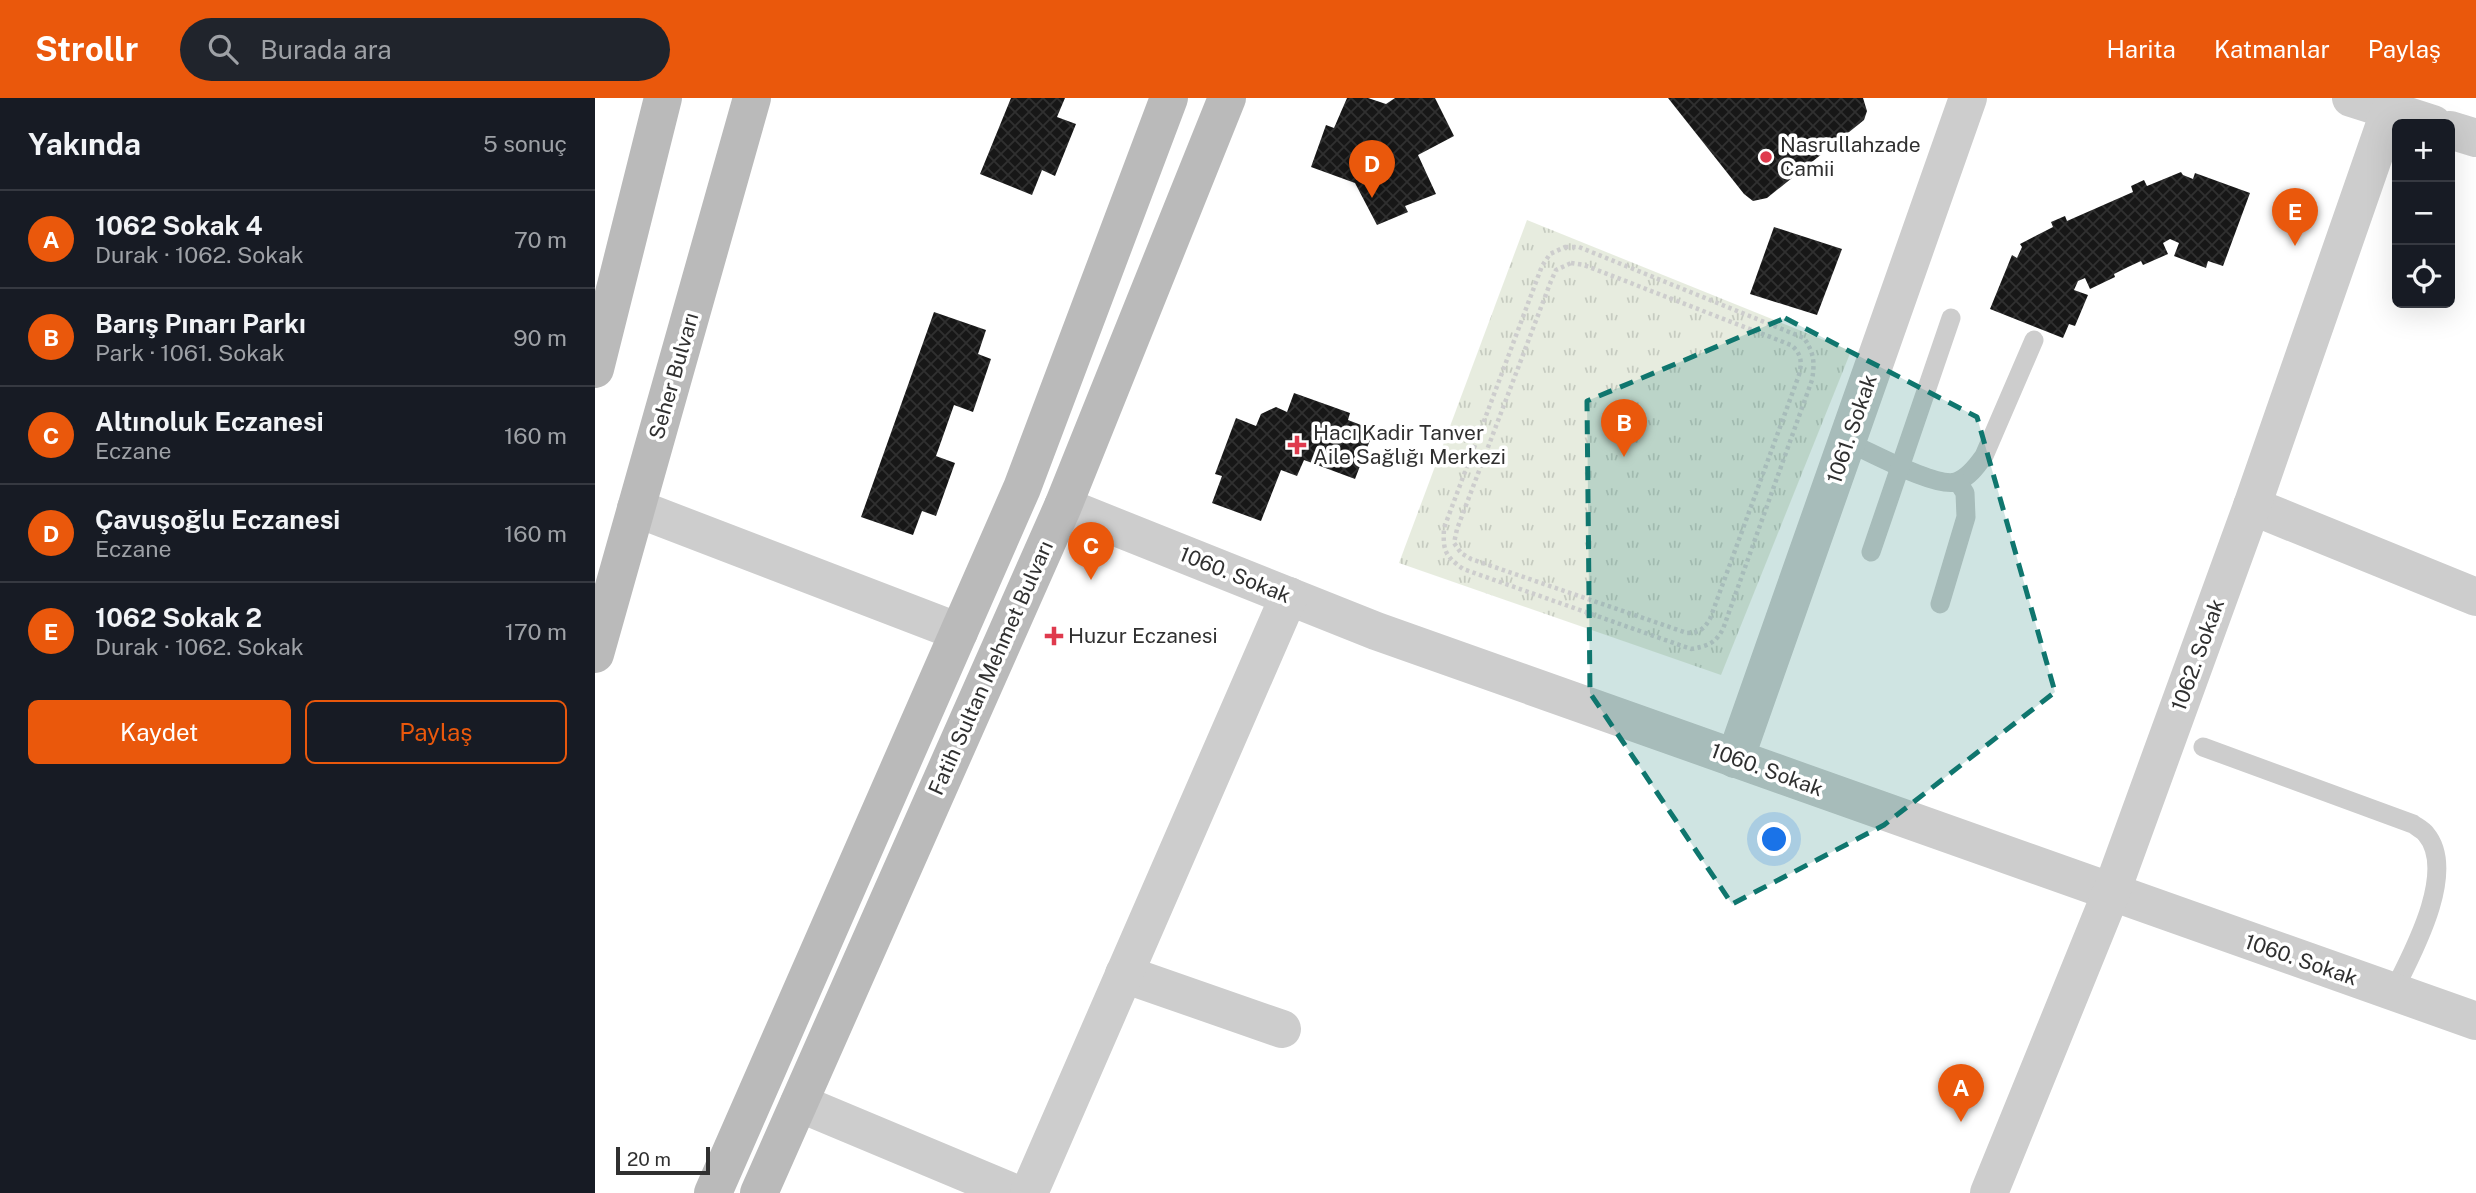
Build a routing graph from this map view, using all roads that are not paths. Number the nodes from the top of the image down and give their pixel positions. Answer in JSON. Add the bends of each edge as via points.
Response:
{"nodes":[{"id":1,"x":663,"y":98,"type":"edge"},
{"id":2,"x":752,"y":98,"type":"edge"},
{"id":3,"x":1169,"y":98,"type":"edge"},
{"id":4,"x":1227,"y":98,"type":"edge"},
{"id":5,"x":1969,"y":98,"type":"edge"},
{"id":6,"x":2351,"y":98,"type":"edge"},
{"id":7,"x":2391,"y":104,"type":"edge"},
{"id":8,"x":2422,"y":119,"type":"edge"},
{"id":9,"x":2455,"y":132,"type":"edge"},
{"id":10,"x":2476,"y":138,"type":"edge"},
{"id":11,"x":1951,"y":318,"type":"dead end"},
{"id":12,"x":2034,"y":340,"type":"dead end"},
{"id":13,"x":595,"y":369,"type":"edge"},
{"id":14,"x":1847,"y":442,"type":"junction"},
{"id":15,"x":1900,"y":466,"type":"junction"},
{"id":16,"x":1958,"y":482,"type":"junction"},
{"id":17,"x":1063,"y":506,"type":"junction"},
{"id":18,"x":2252,"y":506,"type":"junction"},
{"id":19,"x":636,"y":508,"type":"junction"},
{"id":20,"x":1871,"y":552,"type":"dead end"},
{"id":21,"x":1289,"y":596,"type":"junction"},
{"id":22,"x":2476,"y":597,"type":"edge"},
{"id":23,"x":1940,"y":604,"type":"dead end"},
{"id":24,"x":959,"y":632,"type":"junction"},
{"id":25,"x":595,"y":654,"type":"edge"},
{"id":26,"x":2203,"y":747,"type":"dead end"},
{"id":27,"x":1735,"y":759,"type":"junction"},
{"id":28,"x":2111,"y":893,"type":"junction"},
{"id":29,"x":1124,"y":974,"type":"junction"},
{"id":30,"x":2393,"y":992,"type":"junction"},
{"id":31,"x":2476,"y":1021,"type":"edge"},
{"id":32,"x":1282,"y":1029,"type":"dead end"},
{"id":33,"x":799,"y":1103,"type":"junction"},
{"id":34,"x":713,"y":1193,"type":"edge"},
{"id":35,"x":759,"y":1193,"type":"edge"},
{"id":36,"x":1014,"y":1193,"type":"edge"},
{"id":37,"x":1028,"y":1193,"type":"edge"},
{"id":38,"x":1989,"y":1193,"type":"edge"}],
"edges":[{"from":1,"to":13,"type":"main road"},
{"from":2,"to":19,"type":"main road","name":"Seher Bulvarı"},
{"from":3,"to":24,"type":"main road","name":"Fatih Sultan Mehmet Bulvarı","via":[[1022,488]]},
{"from":4,"to":17,"type":"main road","name":"Fatih Sultan Mehmet Bulvarı"},
{"from":5,"to":14,"type":"street","name":"1061. Sokak"},
{"from":6,"to":7,"type":"street"},
{"from":7,"to":8,"type":"street"},
{"from":7,"to":18,"type":"street","name":"1062. Sokak"},
{"from":9,"to":10,"type":"street"},
{"from":11,"to":15,"type":"lane"},
{"from":12,"to":16,"type":"lane","via":[[1984,456]]},
{"from":14,"to":15,"type":"lane"},
{"from":14,"to":27,"type":"street","name":"1061. Sokak"},
{"from":15,"to":16,"type":"lane","via":[[1945,483]]},
{"from":15,"to":20,"type":"lane"},
{"from":16,"to":23,"type":"lane","via":[[1965,493],[1966,517]]},
{"from":17,"to":21,"type":"street","name":"1060. Sokak"},
{"from":17,"to":33,"type":"main road","name":"Fatih Sultan Mehmet Bulvarı"},
{"from":18,"to":22,"type":"street"},
{"from":18,"to":28,"type":"street","name":"1062. Sokak"},
{"from":19,"to":24,"type":"street"},
{"from":19,"to":25,"type":"main road","name":"Seher Bulvarı"},
{"from":21,"to":27,"type":"street","name":"1060. Sokak"},
{"from":21,"to":29,"type":"street"},
{"from":24,"to":34,"type":"main road","name":"Fatih Sultan Mehmet Bulvarı"},
{"from":26,"to":30,"type":"lane","via":[[2413,824],[2426,834],[2435,851],[2437,876],[2416,946]]},
{"from":27,"to":28,"type":"street","name":"1060. Sokak"},
{"from":28,"to":30,"type":"street","name":"1060. Sokak"},
{"from":28,"to":38,"type":"street","name":"1062. Sokak"},
{"from":29,"to":32,"type":"street"},
{"from":29,"to":37,"type":"street"},
{"from":30,"to":31,"type":"street","name":"1060. Sokak"},
{"from":33,"to":35,"type":"main road","name":"Fatih Sultan Mehmet Bulvarı"},
{"from":33,"to":36,"type":"street"}]}
